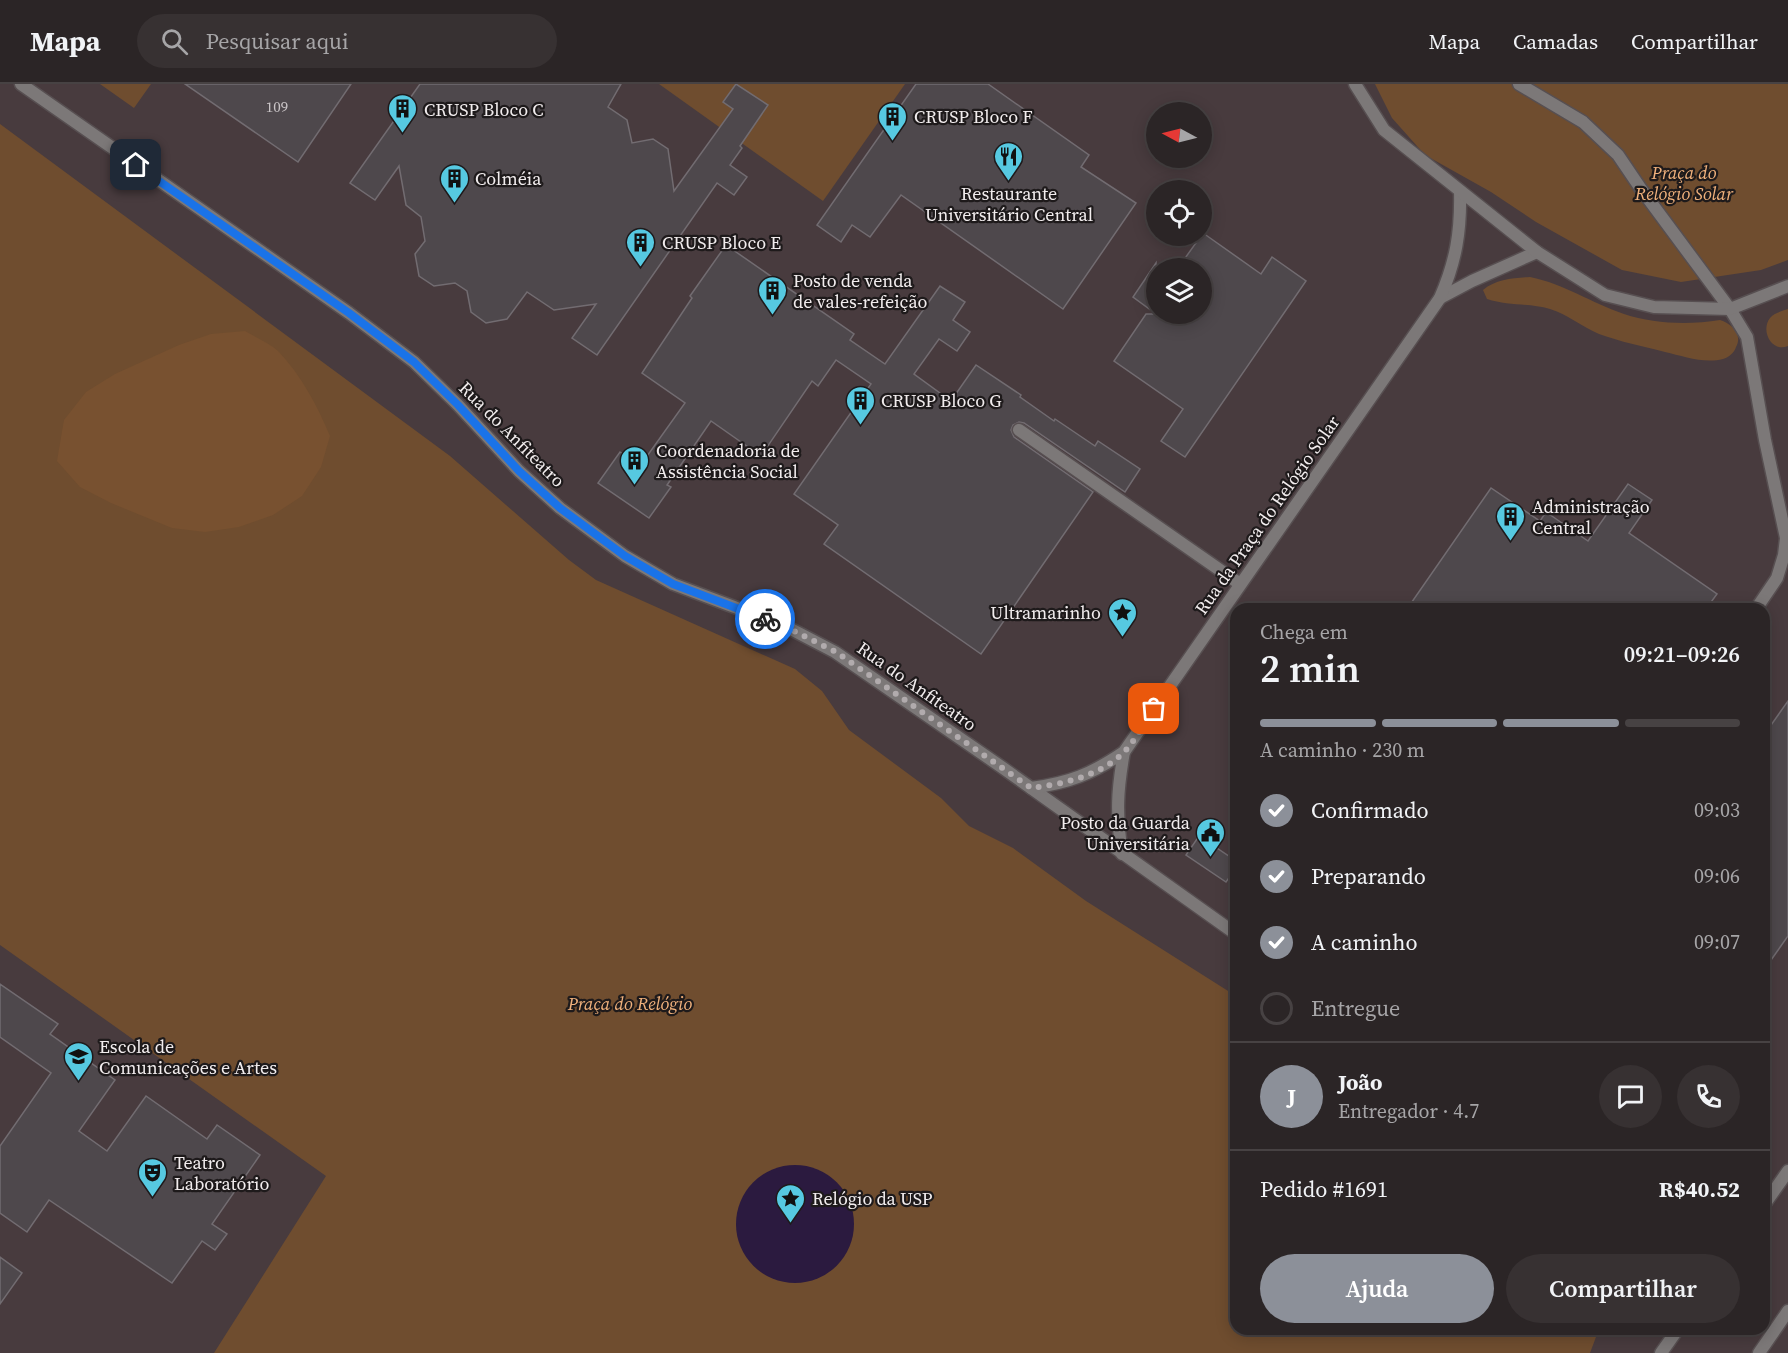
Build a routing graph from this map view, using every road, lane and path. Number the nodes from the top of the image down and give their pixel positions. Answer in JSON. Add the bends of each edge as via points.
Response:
{"nodes":[{"id":1,"x":21,"y":84,"type":"edge"},
{"id":2,"x":1355,"y":84,"type":"edge"},
{"id":3,"x":1519,"y":84,"type":"edge"},
{"id":4,"x":1460,"y":191,"type":"junction"},
{"id":5,"x":1537,"y":252,"type":"junction"},
{"id":6,"x":1788,"y":286,"type":"edge"},
{"id":7,"x":1440,"y":298,"type":"junction"},
{"id":8,"x":1730,"y":309,"type":"junction"},
{"id":9,"x":1019,"y":430,"type":"dead end"},
{"id":10,"x":1240,"y":584,"type":"junction"},
{"id":11,"x":1760,"y":603,"type":"edge"},
{"id":12,"x":1124,"y":752,"type":"junction"},
{"id":13,"x":1031,"y":788,"type":"junction"},
{"id":14,"x":1122,"y":854,"type":"junction"},
{"id":15,"x":1230,"y":930,"type":"edge"},
{"id":16,"x":1788,"y":1171,"type":"edge"},
{"id":17,"x":1770,"y":1196,"type":"edge"},
{"id":18,"x":1788,"y":1311,"type":"edge"},
{"id":19,"x":1674,"y":1335,"type":"edge"},
{"id":20,"x":1661,"y":1353,"type":"edge"},
{"id":21,"x":1759,"y":1353,"type":"edge"}],
"edges":[{"from":1,"to":13,"type":"street","name":"Rua do Anfiteatro","via":[[414,362],[519,471],[560,508],[625,556],[673,584],[784,626],[836,652]]},
{"from":2,"to":4,"type":"street","via":[[1384,130]]},
{"from":3,"to":8,"type":"street","via":[[1583,122],[1618,155]]},
{"from":4,"to":5,"type":"street"},
{"from":4,"to":7,"type":"street","name":"Rua da Praça do Relógio Solar","via":[[1458,246]]},
{"from":5,"to":7,"type":"street","name":"Rua da Praça do Relógio Solar"},
{"from":5,"to":8,"type":"street","via":[[1605,295],[1654,307]]},
{"from":6,"to":8,"type":"street"},
{"from":7,"to":10,"type":"street","name":"Rua da Praça do Relógio Solar"},
{"from":8,"to":11,"type":"street","via":[[1747,337],[1786,538],[1777,578]]},
{"from":9,"to":10,"type":"street"},
{"from":10,"to":12,"type":"street","name":"Rua da Praça do Relógio Solar"},
{"from":12,"to":13,"type":"street","name":"Rua da Praça do Relógio Solar","via":[[1079,778]]},
{"from":12,"to":14,"type":"street","name":"Rua da Praça do Relógio Solar","via":[[1117,820]]},
{"from":13,"to":14,"type":"street","name":"Rua do Anfiteatro"},
{"from":14,"to":15,"type":"street","name":"Rua do Anfiteatro"},
{"from":16,"to":17,"type":"street"},
{"from":18,"to":21,"type":"street"},
{"from":19,"to":20,"type":"street"}]}
